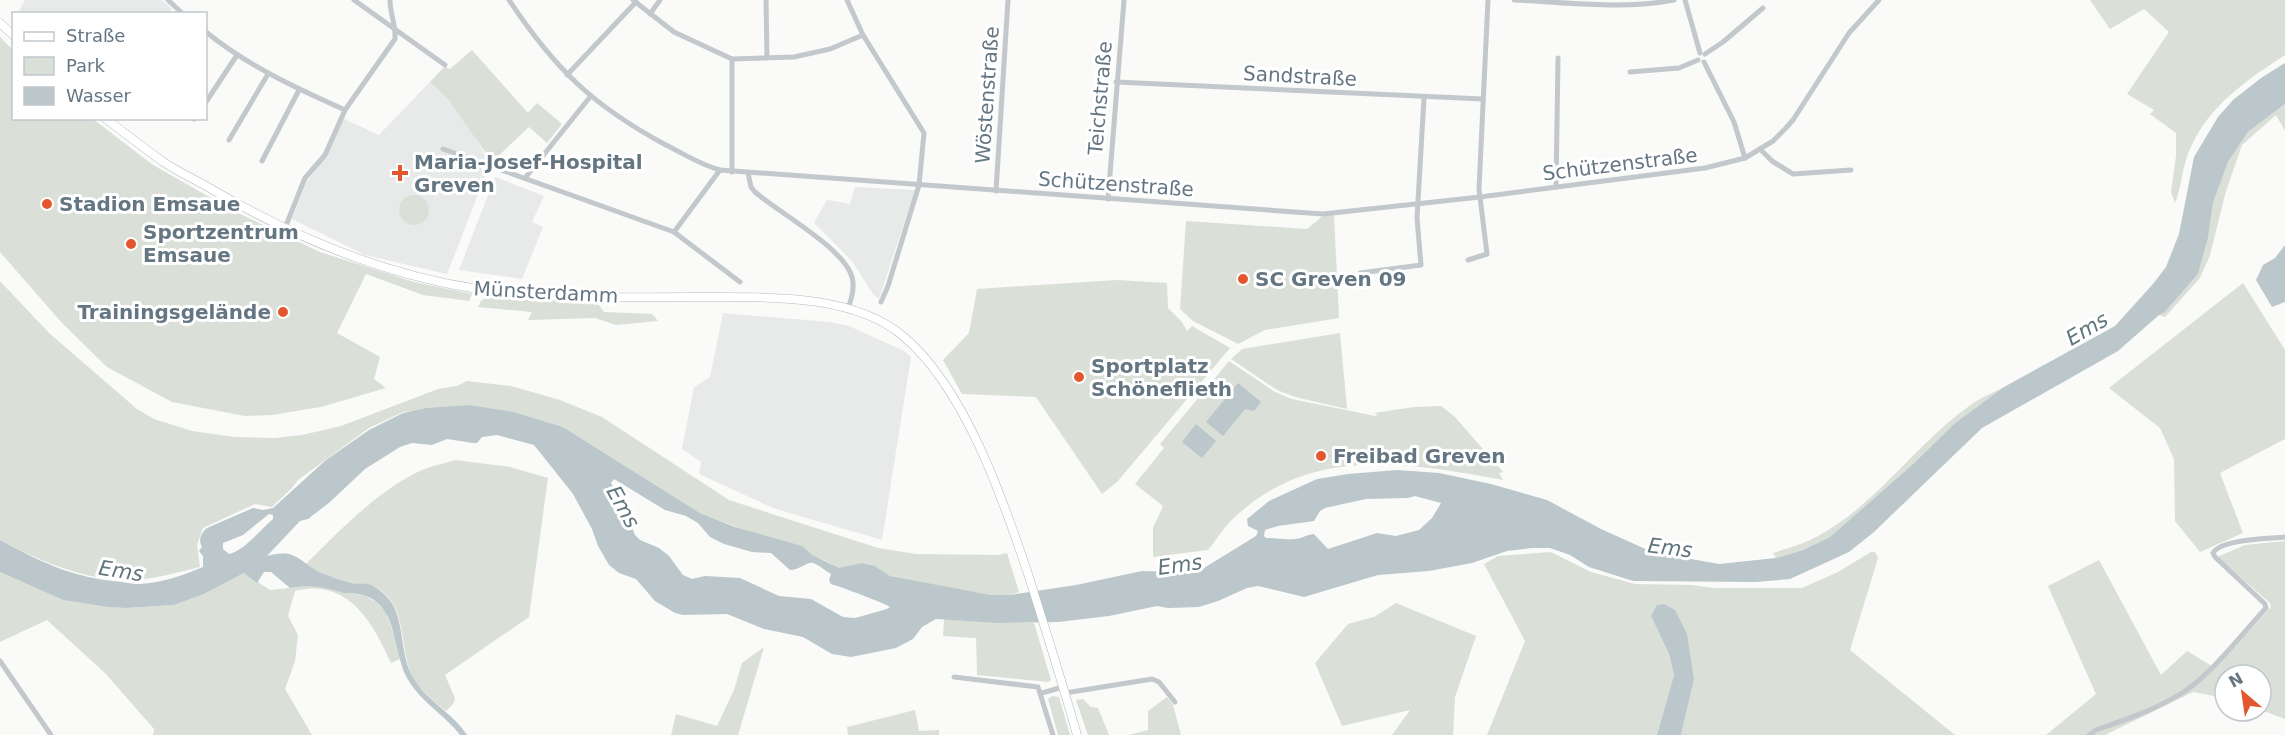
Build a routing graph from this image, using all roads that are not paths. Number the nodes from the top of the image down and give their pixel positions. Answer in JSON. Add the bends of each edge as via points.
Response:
{"nodes":[{"id":1,"x":168,"y":0,"type":"edge"},
{"id":2,"x":354,"y":0,"type":"edge"},
{"id":3,"x":390,"y":0,"type":"edge"},
{"id":4,"x":509,"y":0,"type":"edge"},
{"id":5,"x":660,"y":0,"type":"edge"},
{"id":6,"x":766,"y":0,"type":"edge"},
{"id":7,"x":847,"y":0,"type":"edge"},
{"id":8,"x":1008,"y":0,"type":"edge"},
{"id":9,"x":1124,"y":0,"type":"edge"},
{"id":10,"x":1488,"y":0,"type":"edge"},
{"id":11,"x":1515,"y":0,"type":"edge"},
{"id":12,"x":1674,"y":0,"type":"edge"},
{"id":13,"x":1685,"y":0,"type":"edge"},
{"id":14,"x":1879,"y":0,"type":"edge"},
{"id":15,"x":635,"y":1,"type":"edge"},
{"id":16,"x":1614,"y":2,"type":"edge"},
{"id":17,"x":1763,"y":8,"type":"dead end"},
{"id":18,"x":178,"y":12,"type":"edge"},
{"id":19,"x":650,"y":14,"type":"junction"},
{"id":20,"x":0,"y":23,"type":"edge"},
{"id":21,"x":396,"y":28,"type":"junction"},
{"id":22,"x":12,"y":34,"type":"edge"},
{"id":23,"x":863,"y":35,"type":"junction"},
{"id":24,"x":207,"y":36,"type":"edge"},
{"id":25,"x":1703,"y":53,"type":"junction"},
{"id":26,"x":237,"y":55,"type":"junction"},
{"id":27,"x":767,"y":58,"type":"junction"},
{"id":28,"x":1557,"y":58,"type":"dead end"},
{"id":29,"x":732,"y":59,"type":"junction"},
{"id":30,"x":1701,"y":61,"type":"junction"},
{"id":31,"x":445,"y":65,"type":"dead end"},
{"id":32,"x":1630,"y":72,"type":"dead end"},
{"id":33,"x":268,"y":74,"type":"junction"},
{"id":34,"x":567,"y":75,"type":"junction"},
{"id":35,"x":1116,"y":82,"type":"junction"},
{"id":36,"x":299,"y":90,"type":"junction"},
{"id":37,"x":590,"y":97,"type":"junction"},
{"id":38,"x":1424,"y":98,"type":"junction"},
{"id":39,"x":1483,"y":99,"type":"junction"},
{"id":40,"x":207,"y":100,"type":"edge"},
{"id":41,"x":345,"y":110,"type":"junction"},
{"id":42,"x":108,"y":120,"type":"edge"},
{"id":43,"x":229,"y":140,"type":"dead end"},
{"id":44,"x":443,"y":149,"type":"dead end"},
{"id":45,"x":1760,"y":149,"type":"junction"},
{"id":46,"x":1744,"y":158,"type":"junction"},
{"id":47,"x":262,"y":161,"type":"dead end"},
{"id":48,"x":720,"y":170,"type":"junction"},
{"id":49,"x":1851,"y":170,"type":"dead end"},
{"id":50,"x":732,"y":172,"type":"junction"},
{"id":51,"x":748,"y":173,"type":"junction"},
{"id":52,"x":525,"y":178,"type":"junction"},
{"id":53,"x":919,"y":185,"type":"junction"},
{"id":54,"x":1556,"y":188,"type":"junction"},
{"id":55,"x":996,"y":191,"type":"junction"},
{"id":56,"x":1480,"y":197,"type":"junction"},
{"id":57,"x":1108,"y":199,"type":"junction"},
{"id":58,"x":1418,"y":204,"type":"junction"},
{"id":59,"x":285,"y":228,"type":"junction"},
{"id":60,"x":674,"y":232,"type":"junction"},
{"id":61,"x":1468,"y":260,"type":"dead end"},
{"id":62,"x":1360,"y":273,"type":"dead end"},
{"id":63,"x":740,"y":282,"type":"dead end"},
{"id":64,"x":881,"y":302,"type":"dead end"},
{"id":65,"x":848,"y":308,"type":"junction"},
{"id":66,"x":2285,"y":537,"type":"edge"},
{"id":67,"x":0,"y":662,"type":"edge"},
{"id":68,"x":954,"y":677,"type":"dead end"},
{"id":69,"x":1064,"y":690,"type":"junction"},
{"id":70,"x":1042,"y":693,"type":"junction"},
{"id":71,"x":1175,"y":702,"type":"dead end"},
{"id":72,"x":51,"y":735,"type":"edge"},
{"id":73,"x":1053,"y":735,"type":"edge"},
{"id":74,"x":1077,"y":735,"type":"edge"},
{"id":75,"x":2089,"y":735,"type":"edge"}],
"edges":[{"from":1,"to":18,"type":"street"},
{"from":2,"to":21,"type":"street"},
{"from":3,"to":21,"type":"street"},
{"from":4,"to":34,"type":"street","name":"Schützenstraße"},
{"from":5,"to":19,"type":"street"},
{"from":6,"to":27,"type":"street"},
{"from":7,"to":23,"type":"street"},
{"from":8,"to":55,"type":"street","name":"Wöstenstraße"},
{"from":9,"to":35,"type":"street","name":"Teichstraße"},
{"from":10,"to":39,"type":"street"},
{"from":11,"to":16,"type":"street"},
{"from":12,"to":16,"type":"street"},
{"from":13,"to":25,"type":"street"},
{"from":14,"to":45,"type":"street","name":"Schützenstraße","via":[[1849,33],[1793,120]]},
{"from":15,"to":19,"type":"street"},
{"from":15,"to":34,"type":"street"},
{"from":17,"to":25,"type":"street","via":[[1723,42]]},
{"from":19,"to":29,"type":"street","via":[[674,32]]},
{"from":20,"to":22,"type":"main road"},
{"from":21,"to":31,"type":"street"},
{"from":21,"to":41,"type":"street","via":[[395,39]]},
{"from":23,"to":27,"type":"street","via":[[830,50]]},
{"from":23,"to":53,"type":"street","via":[[924,133]]},
{"from":24,"to":26,"type":"street"},
{"from":25,"to":30,"type":"street","via":[[1706,58]]},
{"from":26,"to":33,"type":"street"},
{"from":26,"to":40,"type":"street"},
{"from":27,"to":29,"type":"street"},
{"from":28,"to":54,"type":"street"},
{"from":29,"to":50,"type":"street"},
{"from":30,"to":32,"type":"street","via":[[1679,68]]},
{"from":30,"to":46,"type":"street","via":[[1734,122]]},
{"from":33,"to":36,"type":"street"},
{"from":33,"to":43,"type":"street"},
{"from":34,"to":37,"type":"street","name":"Schützenstraße"},
{"from":35,"to":38,"type":"street","name":"Sandstraße"},
{"from":35,"to":57,"type":"street","name":"Teichstraße"},
{"from":36,"to":41,"type":"street"},
{"from":36,"to":47,"type":"street"},
{"from":37,"to":48,"type":"street","name":"Schützenstraße","via":[[621,120]]},
{"from":37,"to":52,"type":"street"},
{"from":38,"to":39,"type":"street","name":"Sandstraße"},
{"from":38,"to":58,"type":"street"},
{"from":39,"to":56,"type":"street"},
{"from":41,"to":59,"type":"street","via":[[325,155],[305,178]]},
{"from":42,"to":59,"type":"main road","name":"Münsterdamm","via":[[165,163]]},
{"from":44,"to":52,"type":"street"},
{"from":45,"to":46,"type":"street","name":"Schützenstraße"},
{"from":45,"to":49,"type":"street","via":[[1793,174]]},
{"from":46,"to":54,"type":"street","name":"Schützenstraße","via":[[1706,168]]},
{"from":48,"to":50,"type":"street","name":"Schützenstraße"},
{"from":48,"to":60,"type":"street"},
{"from":50,"to":51,"type":"street","name":"Schützenstraße"},
{"from":51,"to":53,"type":"street","name":"Schützenstraße"},
{"from":51,"to":65,"type":"street","via":[[755,192],[819,239],[846,266],[853,286]]},
{"from":52,"to":60,"type":"street"},
{"from":53,"to":55,"type":"street","name":"Schützenstraße"},
{"from":53,"to":64,"type":"street"},
{"from":54,"to":56,"type":"street","name":"Schützenstraße"},
{"from":55,"to":57,"type":"street","name":"Schützenstraße"},
{"from":56,"to":58,"type":"street","name":"Schützenstraße"},
{"from":56,"to":61,"type":"street","via":[[1487,254]]},
{"from":57,"to":58,"type":"street","name":"Schützenstraße","via":[[1323,214]]},
{"from":58,"to":62,"type":"street","via":[[1421,265]]},
{"from":59,"to":65,"type":"main road","name":"Münsterdamm","via":[[375,264],[477,289],[546,295],[784,299]]},
{"from":60,"to":63,"type":"street"},
{"from":65,"to":69,"type":"main road","name":"Münsterdamm","via":[[891,327],[921,353],[965,418],[990,469],[1017,543]]},
{"from":66,"to":75,"type":"street","via":[[2232,543],[2215,549],[2215,557],[2266,608],[2186,691]]},
{"from":67,"to":72,"type":"street"},
{"from":68,"to":70,"type":"street","via":[[1038,687]]},
{"from":69,"to":70,"type":"street"},
{"from":69,"to":71,"type":"street","via":[[1152,679]]},
{"from":69,"to":74,"type":"main road","name":"Münsterdamm"},
{"from":70,"to":73,"type":"street"}]}
